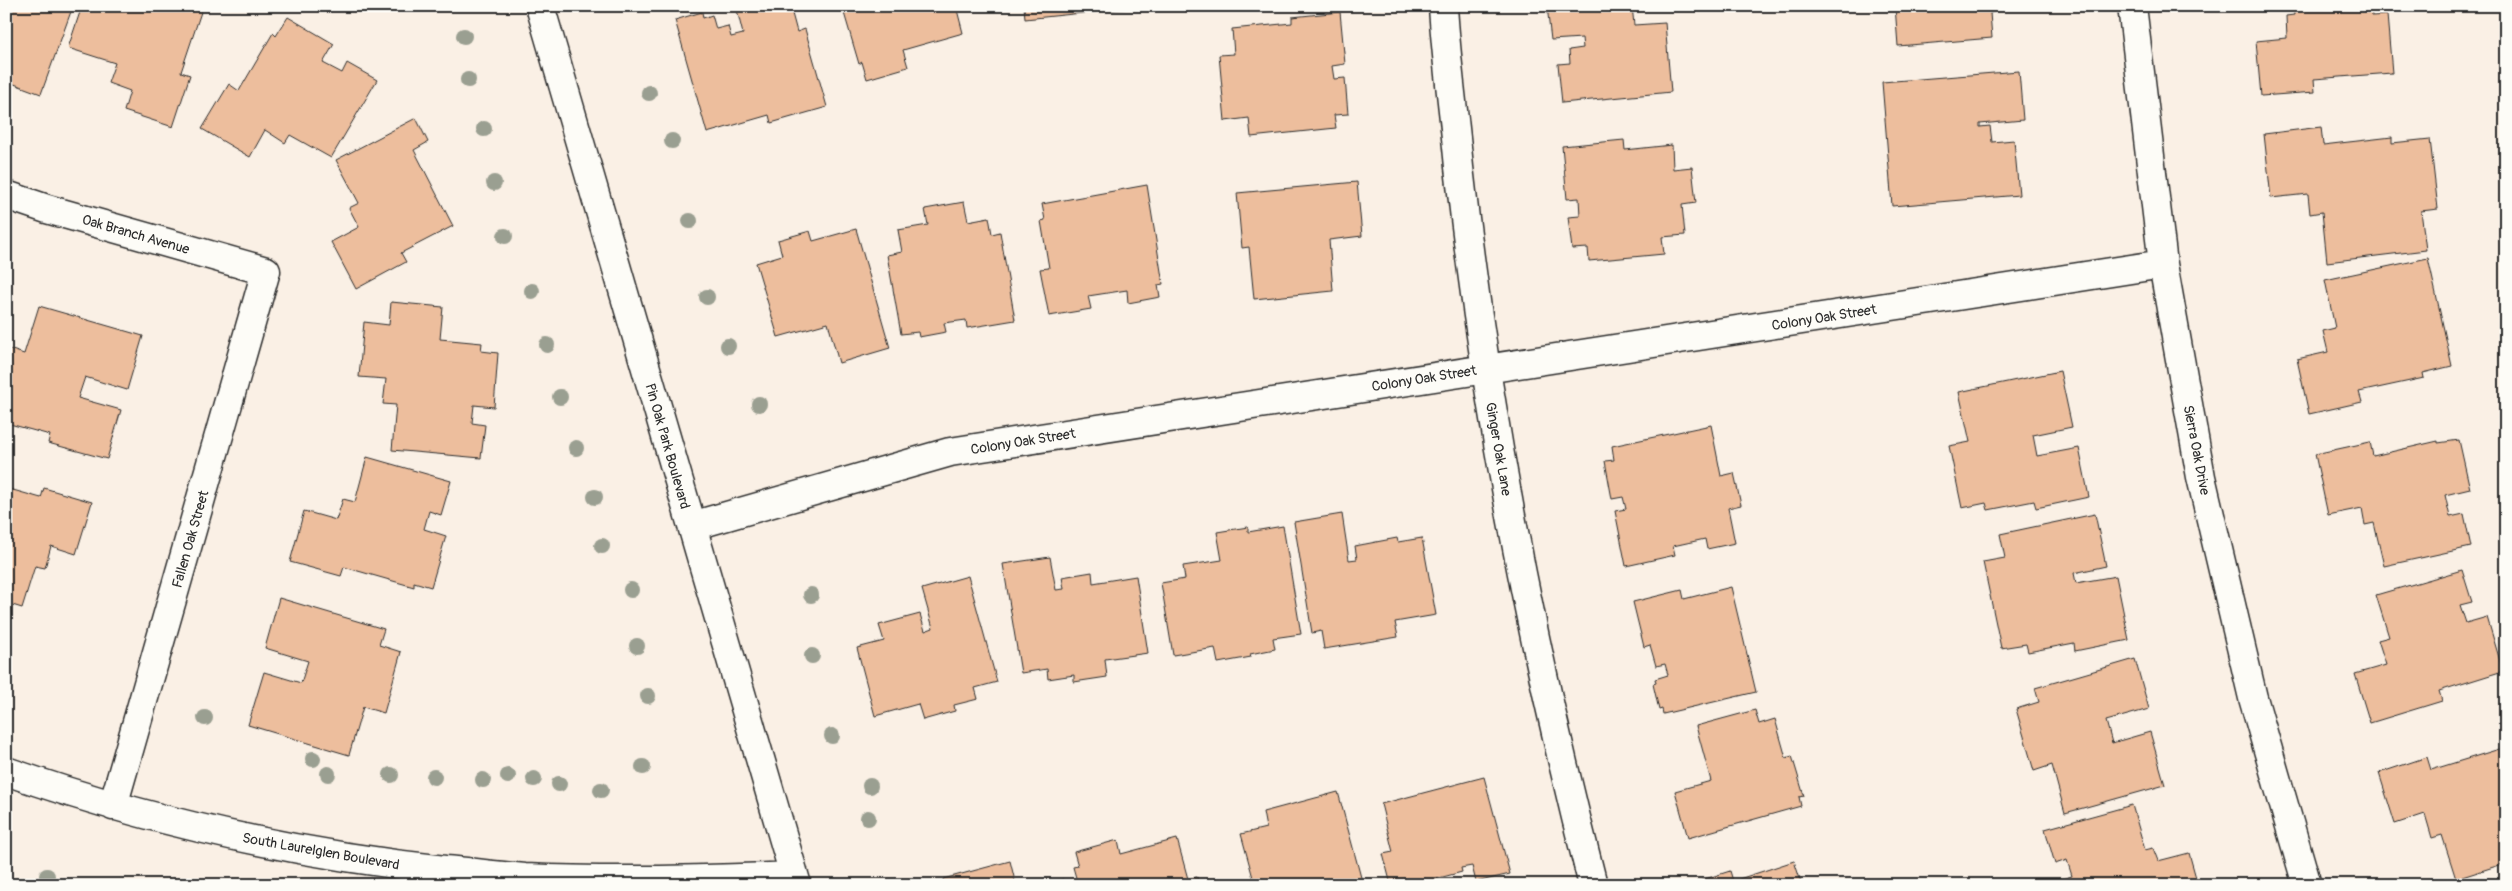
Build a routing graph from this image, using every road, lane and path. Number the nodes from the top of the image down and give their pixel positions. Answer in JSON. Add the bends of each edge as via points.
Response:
{"nodes":[{"id":1,"x":540,"y":6,"type":"edge"},
{"id":2,"x":1443,"y":6,"type":"edge"},
{"id":3,"x":2132,"y":6,"type":"edge"},
{"id":4,"x":6,"y":195,"type":"edge"},
{"id":5,"x":2163,"y":264,"type":"junction"},
{"id":6,"x":266,"y":272,"type":"joint"},
{"id":7,"x":1485,"y":369,"type":"junction"},
{"id":8,"x":692,"y":526,"type":"junction"},
{"id":9,"x":6,"y":771,"type":"edge"},
{"id":10,"x":113,"y":806,"type":"junction"},
{"id":11,"x":796,"y":880,"type":"edge"},
{"id":12,"x":1593,"y":885,"type":"edge"},
{"id":13,"x":2307,"y":885,"type":"edge"}],
"edges":[{"from":1,"to":8,"type":"street","name":"Pin Oak Park Boulevard"},
{"from":2,"to":7,"type":"street","name":"Ginger Oak Lane","via":[[1472,282]]},
{"from":3,"to":5,"type":"street","name":"Sierra Oak Drive"},
{"from":4,"to":6,"type":"street","name":"Oak Branch Avenue"},
{"from":5,"to":7,"type":"street","name":"Colony Oak Street"},
{"from":5,"to":13,"type":"street","name":"Sierra Oak Drive","via":[[2204,487],[2253,698]]},
{"from":6,"to":10,"type":"street","name":"Fallen Oak Street"},
{"from":7,"to":8,"type":"street","name":"Colony Oak Street","via":[[950,452]]},
{"from":7,"to":12,"type":"street","name":"Ginger Oak Lane","via":[[1528,608]]},
{"from":8,"to":11,"type":"street","name":"Pin Oak Park Boulevard"},
{"from":9,"to":10,"type":"street","name":"South Laurelglen Boulevard"},
{"from":10,"to":11,"type":"street","name":"South Laurelglen Boulevard","via":[[255,841],[388,864],[523,878],[659,882]]}]}
